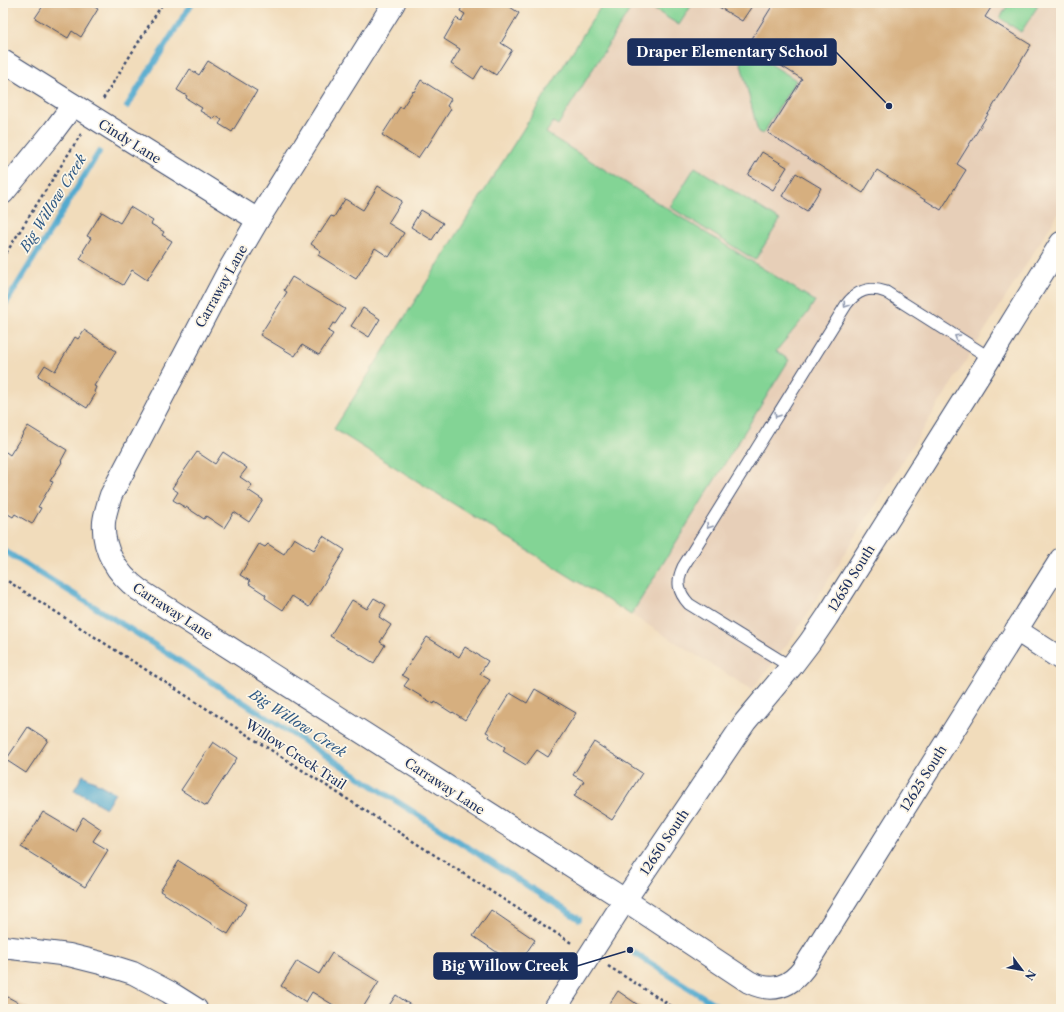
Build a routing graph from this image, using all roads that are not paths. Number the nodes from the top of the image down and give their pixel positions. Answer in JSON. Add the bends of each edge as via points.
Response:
{"nodes":[{"id":1,"x":394,"y":3,"type":"edge"},
{"id":2,"x":3,"y":61,"type":"edge"},
{"id":3,"x":73,"y":105,"type":"junction"},
{"id":4,"x":3,"y":193,"type":"edge"},
{"id":5,"x":258,"y":220,"type":"junction"},
{"id":6,"x":1061,"y":243,"type":"edge"},
{"id":7,"x":990,"y":358,"type":"junction"},
{"id":8,"x":1061,"y":559,"type":"edge"},
{"id":9,"x":1016,"y":630,"type":"junction"},
{"id":10,"x":1061,"y":659,"type":"edge"},
{"id":11,"x":791,"y":667,"type":"junction"},
{"id":12,"x":624,"y":900,"type":"junction"},
{"id":13,"x":3,"y":947,"type":"edge"},
{"id":14,"x":777,"y":987,"type":"joint"},
{"id":15,"x":196,"y":1009,"type":"edge"},
{"id":16,"x":555,"y":1009,"type":"edge"}],
"edges":[{"from":1,"to":5,"type":"street","name":"Carraway Lane"},
{"from":2,"to":3,"type":"street","name":"Cindy Lane"},
{"from":3,"to":4,"type":"street"},
{"from":3,"to":5,"type":"street","name":"Cindy Lane"},
{"from":5,"to":12,"type":"street","name":"Carraway Lane","via":[[230,268],[111,495],[104,522],[107,549],[113,562],[139,590]]},
{"from":6,"to":7,"type":"street","name":"12650 South"},
{"from":7,"to":11,"type":"street","name":"12650 South","via":[[827,617]]},
{"from":7,"to":11,"type":"lane","one_way":true,"via":[[886,292],[865,290],[851,298],[846,305],[679,574],[680,590],[689,604]]},
{"from":8,"to":9,"type":"street","name":"12625 South"},
{"from":9,"to":10,"type":"street"},
{"from":9,"to":14,"type":"street","name":"12625 South","via":[[804,968],[793,981]]},
{"from":11,"to":12,"type":"street","name":"12650 South","via":[[745,722]]},
{"from":12,"to":14,"type":"street","name":"Carraway Lane","via":[[749,982],[758,987]]},
{"from":12,"to":16,"type":"street","name":"12650 South"},
{"from":13,"to":15,"type":"street","via":[[69,955],[133,973]]}]}
